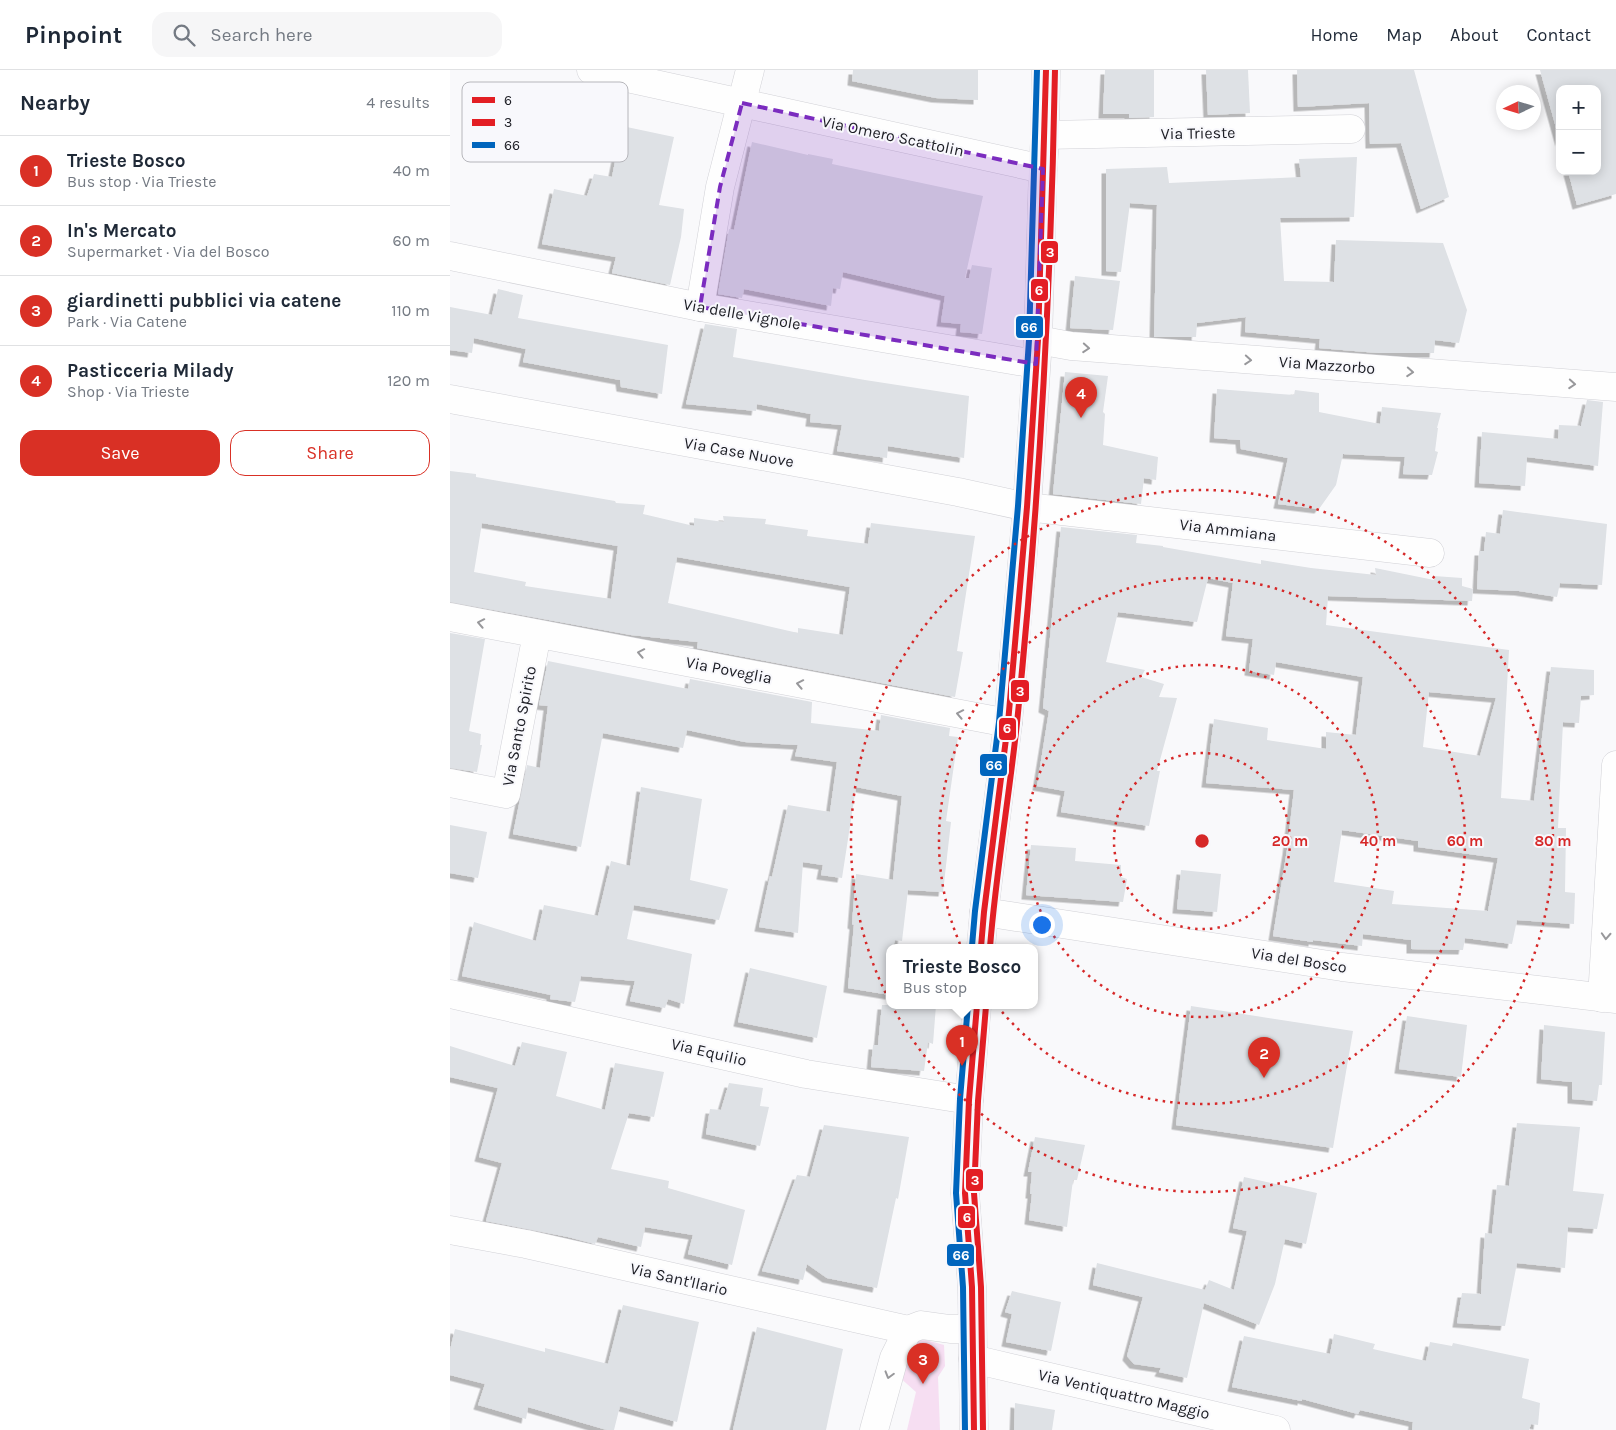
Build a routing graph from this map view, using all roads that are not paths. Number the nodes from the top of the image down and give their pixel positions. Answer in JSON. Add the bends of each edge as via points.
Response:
{"nodes":[{"id":1,"x":591,"y":70,"type":"edge"},
{"id":2,"x":750,"y":70,"type":"edge"},
{"id":3,"x":1046,"y":70,"type":"edge"},
{"id":4,"x":742,"y":103,"type":"junction"},
{"id":5,"x":1351,"y":129,"type":"dead end"},
{"id":6,"x":1045,"y":136,"type":"junction"},
{"id":7,"x":1043,"y":169,"type":"junction"},
{"id":8,"x":450,"y":256,"type":"edge"},
{"id":9,"x":700,"y":307,"type":"junction"},
{"id":10,"x":1037,"y":352,"type":"junction"},
{"id":11,"x":1616,"y":387,"type":"edge"},
{"id":12,"x":450,"y":399,"type":"edge"},
{"id":13,"x":1027,"y":507,"type":"junction"},
{"id":14,"x":1430,"y":553,"type":"dead end"},
{"id":15,"x":450,"y":617,"type":"edge"},
{"id":16,"x":537,"y":634,"type":"junction"},
{"id":17,"x":1008,"y":722,"type":"junction"},
{"id":18,"x":1616,"y":765,"type":"edge"},
{"id":19,"x":450,"y":783,"type":"edge"},
{"id":20,"x":984,"y":912,"type":"junction"},
{"id":21,"x":981,"y":944,"type":"edge"},
{"id":22,"x":450,"y":994,"type":"edge"},
{"id":23,"x":1609,"y":998,"type":"edge"},
{"id":24,"x":976,"y":1009,"type":"edge"},
{"id":25,"x":969,"y":1100,"type":"junction"},
{"id":26,"x":450,"y":1230,"type":"edge"},
{"id":27,"x":972,"y":1329,"type":"junction"},
{"id":28,"x":908,"y":1330,"type":"junction"},
{"id":29,"x":973,"y":1359,"type":"junction"},
{"id":30,"x":874,"y":1430,"type":"edge"},
{"id":31,"x":974,"y":1430,"type":"edge"},
{"id":32,"x":1276,"y":1430,"type":"edge"}],
"edges":[{"from":1,"to":4,"type":"street","name":"Via Omero Scattolin"},
{"from":2,"to":4,"type":"street"},
{"from":3,"to":6,"type":"street"},
{"from":4,"to":7,"type":"street","name":"Via Omero Scattolin"},
{"from":4,"to":9,"type":"street","via":[[720,188]]},
{"from":5,"to":6,"type":"street","name":"Via Trieste"},
{"from":6,"to":7,"type":"street"},
{"from":7,"to":10,"type":"street"},
{"from":8,"to":9,"type":"street","name":"Via delle Vignole"},
{"from":9,"to":10,"type":"street","name":"Via delle Vignole"},
{"from":10,"to":11,"type":"street","name":"Via Mazzorbo","one_way":true,"via":[[1071,346]]},
{"from":10,"to":13,"type":"street"},
{"from":12,"to":13,"type":"street","name":"Via Case Nuove"},
{"from":13,"to":14,"type":"street","name":"Via Ammiana"},
{"from":13,"to":17,"type":"street"},
{"from":16,"to":15,"type":"street","name":"Via Poveglia","one_way":true},
{"from":17,"to":16,"type":"street","name":"Via Poveglia","one_way":true},
{"from":16,"to":19,"type":"street","name":"Via Santo Spirito","via":[[506,794]]},
{"from":17,"to":20,"type":"street"},
{"from":18,"to":23,"type":"street","one_way":true},
{"from":20,"to":21,"type":"street"},
{"from":20,"to":23,"type":"street","name":"Via del Bosco","via":[[1342,967]]},
{"from":22,"to":25,"type":"street","name":"Via Equilio","via":[[806,1074]]},
{"from":24,"to":25,"type":"street"},
{"from":25,"to":27,"type":"street","via":[[965,1193]]},
{"from":26,"to":28,"type":"street","name":"Via Sant'Ilario","via":[[526,1244]]},
{"from":27,"to":28,"type":"street","via":[[921,1325]]},
{"from":27,"to":29,"type":"street"},
{"from":28,"to":30,"type":"street","one_way":true,"via":[[894,1358]]},
{"from":29,"to":31,"type":"street"},
{"from":29,"to":32,"type":"street","name":"Via Ventiquattro Maggio"}]}
